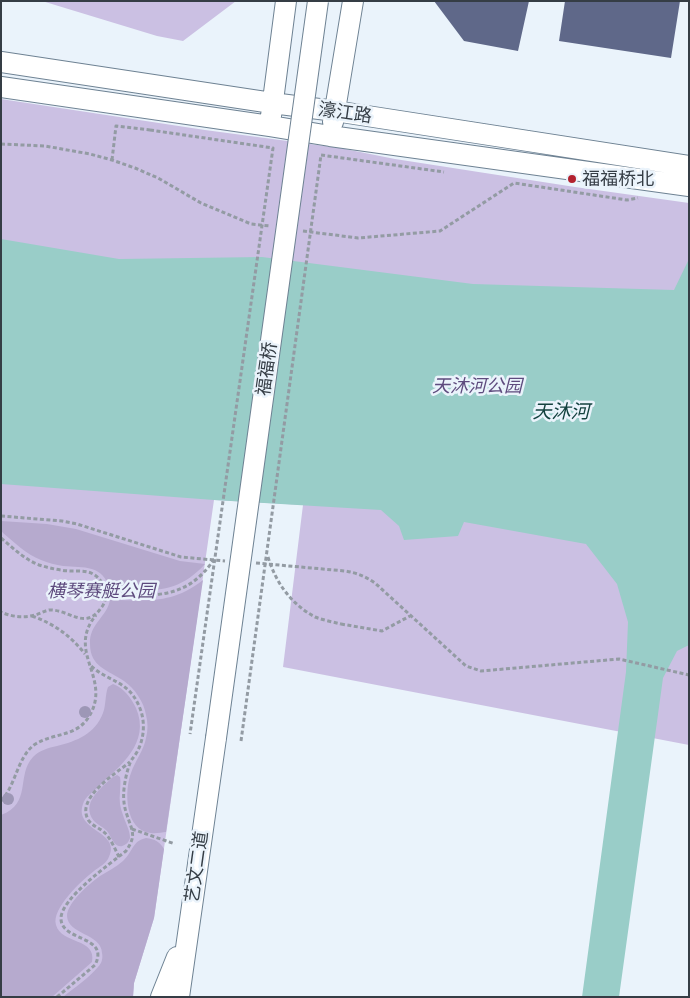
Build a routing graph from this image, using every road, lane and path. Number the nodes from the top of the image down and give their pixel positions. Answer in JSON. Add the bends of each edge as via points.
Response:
{"nodes":[{"id":1,"x":286,"y":1,"type":"edge"},
{"id":2,"x":318,"y":1,"type":"edge"},
{"id":3,"x":353,"y":1,"type":"edge"},
{"id":4,"x":1,"y":62,"type":"edge"},
{"id":5,"x":1,"y":87,"type":"edge"},
{"id":6,"x":272,"y":103,"type":"junction"},
{"id":7,"x":335,"y":110,"type":"junction"},
{"id":8,"x":270,"y":126,"type":"junction"},
{"id":9,"x":330,"y":136,"type":"junction"},
{"id":10,"x":1,"y":144,"type":"edge"},
{"id":11,"x":112,"y":160,"type":"junction"},
{"id":12,"x":689,"y":166,"type":"edge"},
{"id":13,"x":444,"y":172,"type":"dead end"},
{"id":14,"x":689,"y":186,"type":"edge"},
{"id":15,"x":646,"y":197,"type":"dead end"},
{"id":16,"x":270,"y":226,"type":"dead end"},
{"id":17,"x":300,"y":230,"type":"dead end"},
{"id":18,"x":1,"y":516,"type":"edge"},
{"id":19,"x":1,"y":538,"type":"edge"},
{"id":20,"x":267,"y":554,"type":"junction"},
{"id":21,"x":216,"y":556,"type":"junction"},
{"id":22,"x":228,"y":561,"type":"dead end"},
{"id":23,"x":248,"y":562,"type":"dead end"},
{"id":24,"x":106,"y":595,"type":"junction"},
{"id":25,"x":1,"y":612,"type":"edge"},
{"id":26,"x":98,"y":613,"type":"junction"},
{"id":27,"x":31,"y":616,"type":"junction"},
{"id":28,"x":410,"y":616,"type":"junction"},
{"id":29,"x":86,"y":655,"type":"junction"},
{"id":30,"x":90,"y":665,"type":"junction"},
{"id":31,"x":689,"y":675,"type":"edge"},
{"id":32,"x":190,"y":734,"type":"dead end"},
{"id":33,"x":216,"y":738,"type":"joint"},
{"id":34,"x":241,"y":741,"type":"dead end"},
{"id":35,"x":130,"y":762,"type":"junction"},
{"id":36,"x":1,"y":801,"type":"edge"},
{"id":37,"x":132,"y":829,"type":"junction"},
{"id":38,"x":175,"y":844,"type":"dead end"},
{"id":39,"x":118,"y":857,"type":"junction"},
{"id":40,"x":189,"y":928,"type":"junction"},
{"id":41,"x":57,"y":997,"type":"edge"},
{"id":42,"x":161,"y":997,"type":"edge"},
{"id":43,"x":179,"y":997,"type":"edge"}],
"edges":[{"from":1,"to":6,"type":"main road"},
{"from":2,"to":33,"type":"main road","name":"福福桥","bridge":true},
{"from":3,"to":7,"type":"main road"},
{"from":4,"to":6,"type":"main road","name":"濠江路"},
{"from":5,"to":8,"type":"main road","name":"濠江路"},
{"from":6,"to":7,"type":"main road","name":"濠江路"},
{"from":6,"to":8,"type":"main road"},
{"from":7,"to":9,"type":"main road"},
{"from":7,"to":12,"type":"main road","name":"濠江路"},
{"from":8,"to":9,"type":"main road","name":"濠江路"},
{"from":9,"to":14,"type":"main road","name":"濠江路"},
{"from":10,"to":11,"type":"path","via":[[45,146]]},
{"from":11,"to":16,"type":"path","via":[[158,178],[201,203],[251,224]]},
{"from":11,"to":21,"type":"path","bridge":true,"via":[[116,126],[273,148]]},
{"from":13,"to":20,"type":"path","bridge":true,"via":[[321,155]]},
{"from":15,"to":17,"type":"path","via":[[627,200],[514,183],[440,231],[358,238]]},
{"from":18,"to":22,"type":"path","via":[[78,524],[181,557]]},
{"from":19,"to":24,"type":"path","via":[[40,565],[97,576]]},
{"from":20,"to":28,"type":"path","bridge":true,"via":[[285,592],[317,618],[382,631]]},
{"from":20,"to":34,"type":"path","bridge":true},
{"from":21,"to":24,"type":"path","bridge":true,"via":[[192,582],[171,592]]},
{"from":21,"to":32,"type":"path","bridge":true},
{"from":23,"to":28,"type":"path","via":[[356,573],[375,583]]},
{"from":24,"to":26,"type":"path"},
{"from":25,"to":27,"type":"path"},
{"from":26,"to":27,"type":"path","via":[[79,619],[58,610],[47,610]]},
{"from":26,"to":29,"type":"path","via":[[85,637]]},
{"from":27,"to":29,"type":"path","via":[[62,630]]},
{"from":28,"to":31,"type":"path","via":[[466,666],[481,671],[619,659]]},
{"from":29,"to":30,"type":"path"},
{"from":30,"to":35,"type":"path","via":[[100,674],[121,683],[140,707],[142,739]]},
{"from":30,"to":36,"type":"path","via":[[95,701],[88,718],[70,732],[33,746],[25,754],[11,788]]},
{"from":33,"to":40,"type":"main road","name":"艺文二道"},
{"from":35,"to":37,"type":"path","via":[[123,793]]},
{"from":35,"to":39,"type":"path","via":[[92,794],[86,806],[87,818],[108,837]]},
{"from":37,"to":38,"type":"path"},
{"from":37,"to":39,"type":"path","via":[[130,845]]},
{"from":39,"to":41,"type":"path","via":[[84,885],[62,914],[65,928],[93,945],[97,949],[98,960]]},
{"from":40,"to":42,"type":"main road"},
{"from":40,"to":43,"type":"main road","name":"艺文二道"}]}
